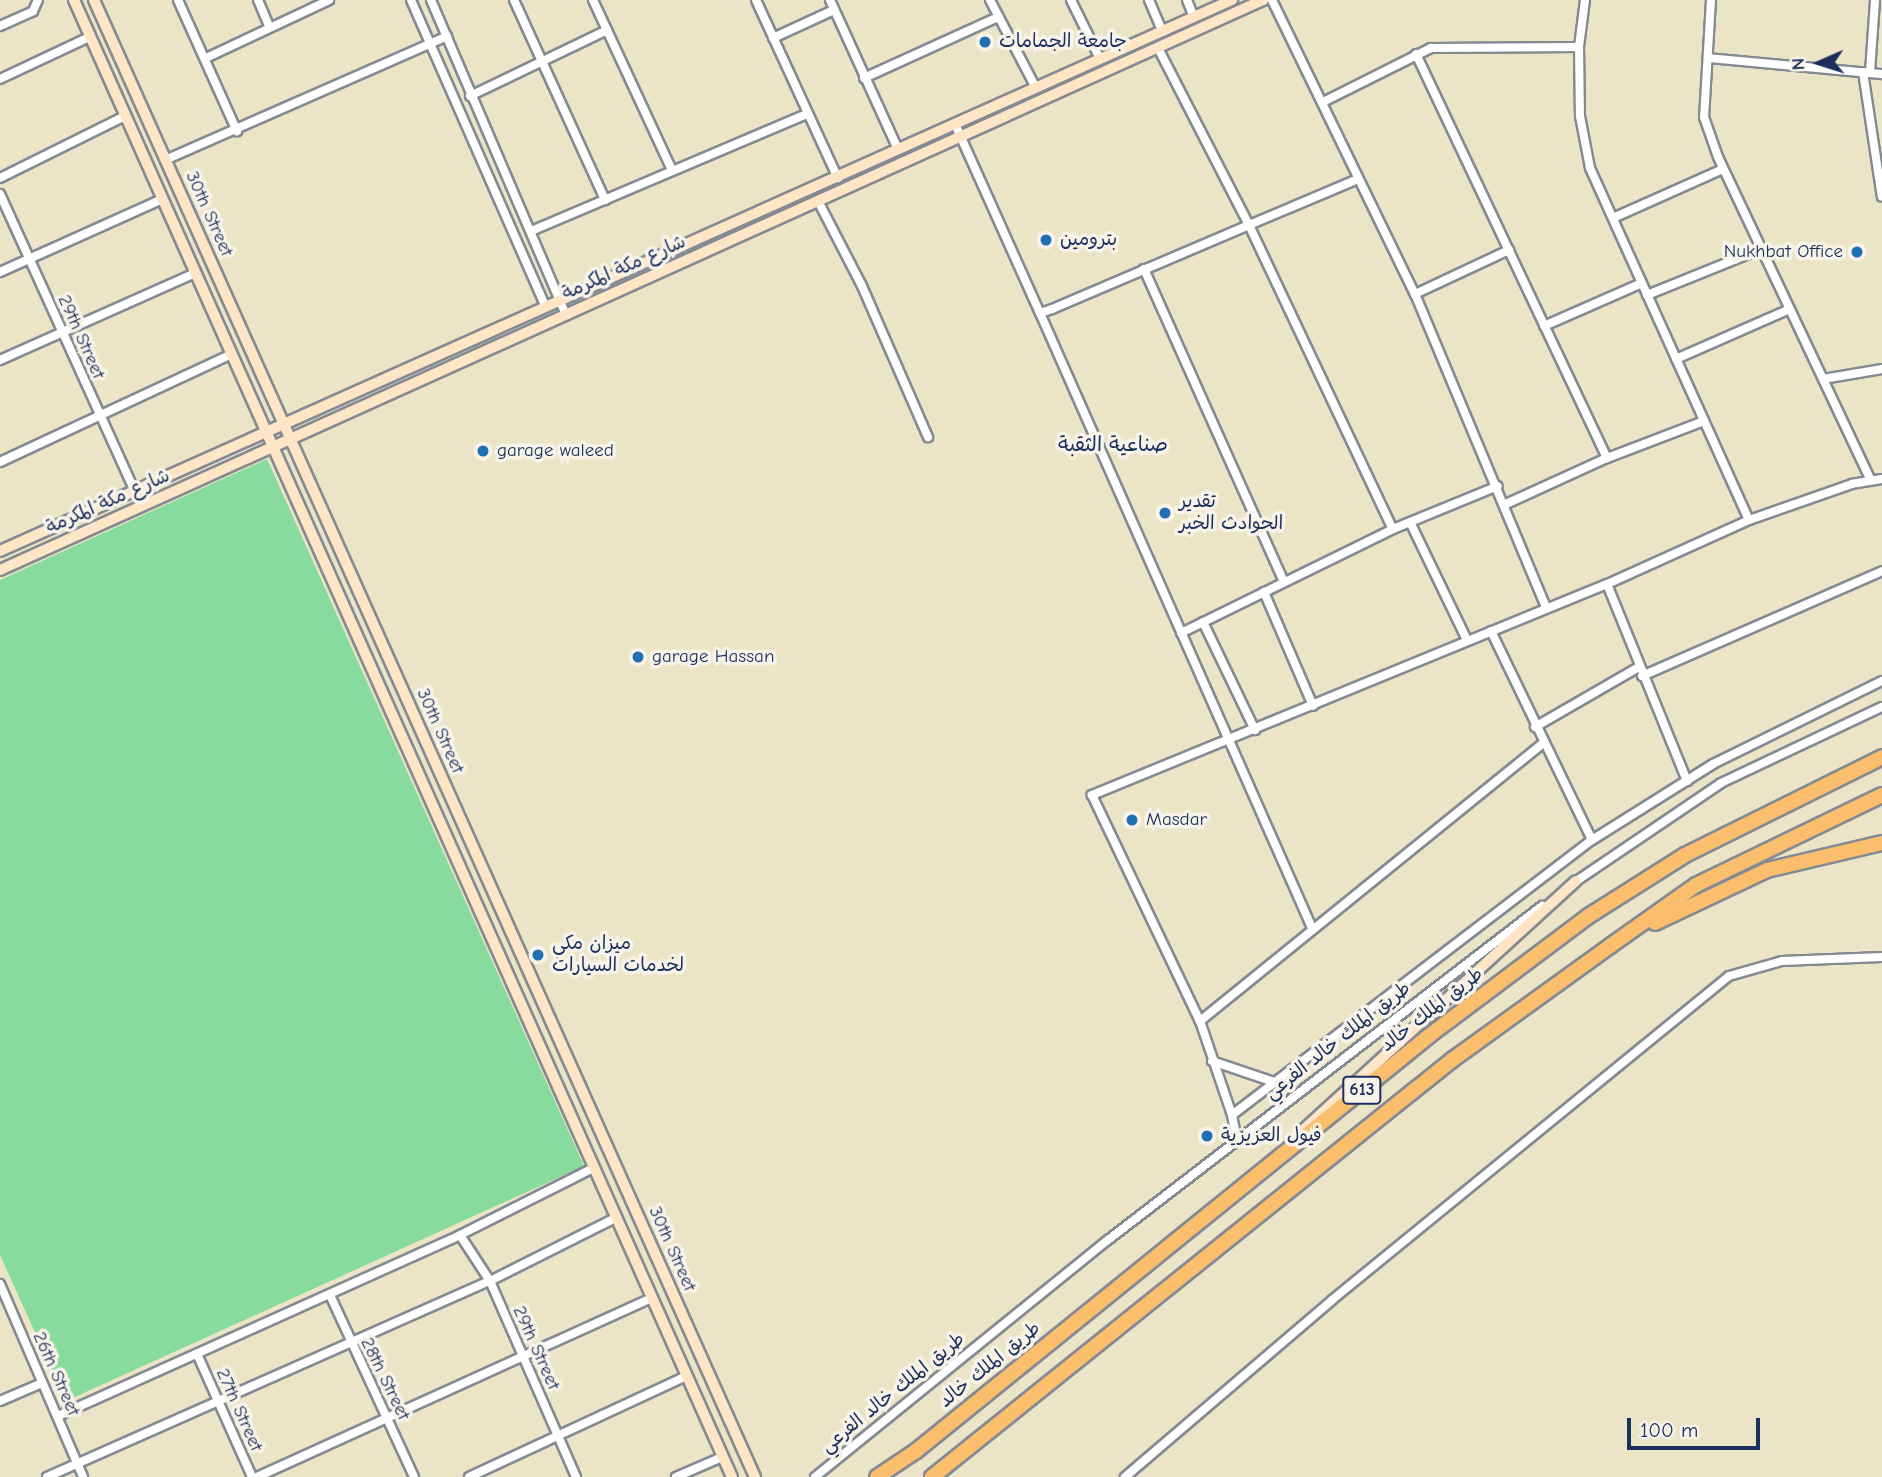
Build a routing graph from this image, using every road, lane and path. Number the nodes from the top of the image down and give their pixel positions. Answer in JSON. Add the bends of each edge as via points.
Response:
{"nodes":[{"id":1,"x":38,"y":0,"type":"edge"},
{"id":2,"x":74,"y":0,"type":"edge"},
{"id":3,"x":94,"y":0,"type":"edge"},
{"id":4,"x":178,"y":0,"type":"edge"},
{"id":5,"x":258,"y":0,"type":"edge"},
{"id":6,"x":329,"y":0,"type":"edge"},
{"id":7,"x":411,"y":0,"type":"edge"},
{"id":8,"x":431,"y":0,"type":"edge"},
{"id":9,"x":514,"y":0,"type":"edge"},
{"id":10,"x":593,"y":0,"type":"edge"},
{"id":11,"x":756,"y":0,"type":"edge"},
{"id":12,"x":830,"y":0,"type":"edge"},
{"id":13,"x":990,"y":0,"type":"edge"},
{"id":14,"x":1071,"y":0,"type":"edge"},
{"id":15,"x":1149,"y":0,"type":"edge"},
{"id":16,"x":1187,"y":0,"type":"edge"},
{"id":17,"x":1231,"y":0,"type":"edge"},
{"id":18,"x":1263,"y":0,"type":"edge"},
{"id":19,"x":1272,"y":0,"type":"edge"},
{"id":20,"x":1585,"y":0,"type":"edge"},
{"id":21,"x":1711,"y":0,"type":"edge"},
{"id":22,"x":1875,"y":0,"type":"edge"},
{"id":23,"x":834,"y":10,"type":"junction"},
{"id":24,"x":998,"y":17,"type":"junction"},
{"id":25,"x":1194,"y":17,"type":"junction"},
{"id":26,"x":0,"y":26,"type":"edge"},
{"id":27,"x":269,"y":26,"type":"junction"},
{"id":28,"x":607,"y":30,"type":"junction"},
{"id":29,"x":1163,"y":31,"type":"junction"},
{"id":30,"x":447,"y":36,"type":"junction"},
{"id":31,"x":88,"y":38,"type":"junction"},
{"id":32,"x":773,"y":38,"type":"junction"},
{"id":33,"x":430,"y":42,"type":"junction"},
{"id":34,"x":1578,"y":47,"type":"junction"},
{"id":35,"x":1159,"y":50,"type":"junction"},
{"id":36,"x":1416,"y":54,"type":"junction"},
{"id":37,"x":1104,"y":57,"type":"junction"},
{"id":38,"x":205,"y":58,"type":"junction"},
{"id":39,"x":1708,"y":58,"type":"junction"},
{"id":40,"x":543,"y":62,"type":"junction"},
{"id":41,"x":1866,"y":72,"type":"junction"},
{"id":42,"x":1882,"y":74,"type":"edge"},
{"id":43,"x":1100,"y":76,"type":"junction"},
{"id":44,"x":864,"y":78,"type":"junction"},
{"id":45,"x":0,"y":79,"type":"edge"},
{"id":46,"x":1036,"y":88,"type":"junction"},
{"id":47,"x":470,"y":96,"type":"junction"},
{"id":48,"x":1323,"y":102,"type":"junction"},
{"id":49,"x":807,"y":114,"type":"junction"},
{"id":50,"x":123,"y":117,"type":"junction"},
{"id":51,"x":955,"y":124,"type":"junction"},
{"id":52,"x":237,"y":131,"type":"junction"},
{"id":53,"x":962,"y":138,"type":"junction"},
{"id":54,"x":898,"y":149,"type":"junction"},
{"id":55,"x":165,"y":160,"type":"junction"},
{"id":56,"x":1723,"y":169,"type":"junction"},
{"id":57,"x":672,"y":170,"type":"junction"},
{"id":58,"x":0,"y":177,"type":"edge"},
{"id":59,"x":838,"y":178,"type":"junction"},
{"id":60,"x":1358,"y":179,"type":"junction"},
{"id":61,"x":0,"y":194,"type":"edge"},
{"id":62,"x":1882,"y":197,"type":"edge"},
{"id":63,"x":160,"y":200,"type":"junction"},
{"id":64,"x":605,"y":200,"type":"junction"},
{"id":65,"x":819,"y":203,"type":"junction"},
{"id":66,"x":1613,"y":218,"type":"junction"},
{"id":67,"x":1249,"y":225,"type":"junction"},
{"id":68,"x":531,"y":231,"type":"junction"},
{"id":69,"x":1761,"y":249,"type":"junction"},
{"id":70,"x":1509,"y":250,"type":"junction"},
{"id":71,"x":29,"y":259,"type":"junction"},
{"id":72,"x":1144,"y":269,"type":"junction"},
{"id":73,"x":0,"y":272,"type":"edge"},
{"id":74,"x":193,"y":274,"type":"junction"},
{"id":75,"x":1642,"y":283,"type":"junction"},
{"id":76,"x":1415,"y":294,"type":"junction"},
{"id":77,"x":1647,"y":295,"type":"junction"},
{"id":78,"x":561,"y":299,"type":"junction"},
{"id":79,"x":546,"y":307,"type":"junction"},
{"id":80,"x":1790,"y":309,"type":"junction"},
{"id":81,"x":565,"y":313,"type":"junction"},
{"id":82,"x":1040,"y":313,"type":"junction"},
{"id":83,"x":1544,"y":326,"type":"junction"},
{"id":84,"x":61,"y":331,"type":"junction"},
{"id":85,"x":229,"y":355,"type":"junction"},
{"id":86,"x":1675,"y":359,"type":"junction"},
{"id":87,"x":0,"y":360,"type":"edge"},
{"id":88,"x":1882,"y":369,"type":"edge"},
{"id":89,"x":1823,"y":379,"type":"junction"},
{"id":90,"x":100,"y":419,"type":"junction"},
{"id":91,"x":1704,"y":421,"type":"junction"},
{"id":92,"x":282,"y":423,"type":"junction"},
{"id":93,"x":264,"y":431,"type":"junction"},
{"id":94,"x":928,"y":437,"type":"dead end"},
{"id":95,"x":289,"y":440,"type":"junction"},
{"id":96,"x":271,"y":449,"type":"junction"},
{"id":97,"x":1606,"y":458,"type":"junction"},
{"id":98,"x":0,"y":463,"type":"edge"},
{"id":99,"x":1882,"y":479,"type":"edge"},
{"id":100,"x":1871,"y":480,"type":"junction"},
{"id":101,"x":1498,"y":486,"type":"junction"},
{"id":102,"x":135,"y":491,"type":"junction"},
{"id":103,"x":1506,"y":504,"type":"junction"},
{"id":104,"x":1749,"y":520,"type":"junction"},
{"id":105,"x":1410,"y":522,"type":"junction"},
{"id":106,"x":1393,"y":529,"type":"junction"},
{"id":107,"x":0,"y":551,"type":"edge"},
{"id":108,"x":0,"y":570,"type":"edge"},
{"id":109,"x":1882,"y":571,"type":"edge"},
{"id":110,"x":1284,"y":582,"type":"junction"},
{"id":111,"x":1607,"y":584,"type":"junction"},
{"id":112,"x":1264,"y":592,"type":"junction"},
{"id":113,"x":1546,"y":607,"type":"junction"},
{"id":114,"x":1203,"y":622,"type":"junction"},
{"id":115,"x":1491,"y":631,"type":"junction"},
{"id":116,"x":1181,"y":633,"type":"junction"},
{"id":117,"x":1467,"y":640,"type":"junction"},
{"id":118,"x":1639,"y":667,"type":"junction"},
{"id":119,"x":1643,"y":676,"type":"junction"},
{"id":120,"x":1882,"y":681,"type":"edge"},
{"id":121,"x":1313,"y":706,"type":"junction"},
{"id":122,"x":1882,"y":708,"type":"edge"},
{"id":123,"x":1535,"y":727,"type":"junction"},
{"id":124,"x":1255,"y":730,"type":"junction"},
{"id":125,"x":1231,"y":740,"type":"junction"},
{"id":126,"x":1543,"y":743,"type":"junction"},
{"id":127,"x":1882,"y":757,"type":"edge"},
{"id":128,"x":1687,"y":781,"type":"junction"},
{"id":129,"x":1882,"y":795,"type":"edge"},
{"id":130,"x":1592,"y":839,"type":"junction"},
{"id":131,"x":1882,"y":843,"type":"edge"},
{"id":132,"x":1576,"y":881,"type":"junction"},
{"id":133,"x":1312,"y":928,"type":"junction"},
{"id":134,"x":1610,"y":946,"type":"junction"},
{"id":135,"x":1882,"y":957,"type":"edge"},
{"id":136,"x":1200,"y":1021,"type":"junction"},
{"id":137,"x":1212,"y":1061,"type":"junction"},
{"id":138,"x":1274,"y":1082,"type":"junction"},
{"id":139,"x":1232,"y":1115,"type":"junction"},
{"id":140,"x":1237,"y":1140,"type":"junction"},
{"id":141,"x":593,"y":1168,"type":"junction"},
{"id":142,"x":1238,"y":1191,"type":"junction"},
{"id":143,"x":615,"y":1218,"type":"junction"},
{"id":144,"x":460,"y":1235,"type":"junction"},
{"id":145,"x":490,"y":1281,"type":"junction"},
{"id":146,"x":0,"y":1284,"type":"edge"},
{"id":147,"x":330,"y":1295,"type":"junction"},
{"id":148,"x":651,"y":1298,"type":"junction"},
{"id":149,"x":9,"y":1305,"type":"junction"},
{"id":150,"x":0,"y":1309,"type":"edge"},
{"id":151,"x":350,"y":1342,"type":"junction"},
{"id":152,"x":198,"y":1356,"type":"junction"},
{"id":153,"x":523,"y":1358,"type":"junction"},
{"id":154,"x":687,"y":1376,"type":"junction"},
{"id":155,"x":42,"y":1383,"type":"junction"},
{"id":156,"x":0,"y":1401,"type":"edge"},
{"id":157,"x":218,"y":1404,"type":"junction"},
{"id":158,"x":58,"y":1416,"type":"junction"},
{"id":159,"x":388,"y":1420,"type":"junction"},
{"id":160,"x":559,"y":1437,"type":"junction"},
{"id":161,"x":722,"y":1457,"type":"junction"},
{"id":162,"x":78,"y":1464,"type":"junction"},
{"id":163,"x":47,"y":1477,"type":"edge"},
{"id":164,"x":83,"y":1477,"type":"edge"},
{"id":165,"x":254,"y":1477,"type":"edge"},
{"id":166,"x":414,"y":1477,"type":"edge"},
{"id":167,"x":469,"y":1477,"type":"edge"},
{"id":168,"x":576,"y":1477,"type":"edge"},
{"id":169,"x":677,"y":1477,"type":"edge"},
{"id":170,"x":732,"y":1477,"type":"edge"},
{"id":171,"x":755,"y":1477,"type":"edge"},
{"id":172,"x":815,"y":1477,"type":"edge"},
{"id":173,"x":877,"y":1477,"type":"edge"},
{"id":174,"x":932,"y":1477,"type":"edge"},
{"id":175,"x":1125,"y":1477,"type":"edge"}],
"edges":[{"from":1,"to":26,"type":"street","via":[[33,11]]},
{"from":2,"to":31,"type":"street","name":"30th Street"},
{"from":3,"to":55,"type":"street","name":"30th Street"},
{"from":4,"to":38,"type":"street"},
{"from":5,"to":27,"type":"street"},
{"from":6,"to":27,"type":"street"},
{"from":7,"to":33,"type":"street"},
{"from":8,"to":30,"type":"street"},
{"from":9,"to":40,"type":"street"},
{"from":10,"to":28,"type":"street"},
{"from":11,"to":32,"type":"street"},
{"from":12,"to":23,"type":"street"},
{"from":13,"to":24,"type":"street"},
{"from":14,"to":37,"type":"street"},
{"from":15,"to":29,"type":"street"},
{"from":16,"to":25,"type":"street"},
{"from":17,"to":25,"type":"street","name":"شارع مكة المكرمة"},
{"from":18,"to":35,"type":"street","name":"شارع مكة المكرمة"},
{"from":19,"to":48,"type":"street"},
{"from":20,"to":34,"type":"street"},
{"from":21,"to":39,"type":"street"},
{"from":22,"to":41,"type":"street"},
{"from":23,"to":32,"type":"street"},
{"from":23,"to":44,"type":"street"},
{"from":24,"to":44,"type":"street"},
{"from":24,"to":46,"type":"street"},
{"from":25,"to":29,"type":"street","name":"شارع مكة المكرمة"},
{"from":27,"to":38,"type":"street"},
{"from":28,"to":40,"type":"street"},
{"from":28,"to":57,"type":"street"},
{"from":29,"to":37,"type":"street","name":"شارع مكة المكرمة"},
{"from":30,"to":33,"type":"street"},
{"from":30,"to":47,"type":"street"},
{"from":31,"to":45,"type":"street"},
{"from":31,"to":50,"type":"street","name":"30th Street"},
{"from":32,"to":49,"type":"street"},
{"from":33,"to":52,"type":"street"},
{"from":33,"to":79,"type":"street"},
{"from":34,"to":36,"type":"street","via":[[1430,48]]},
{"from":34,"to":66,"type":"street","via":[[1580,116],[1588,155]]},
{"from":35,"to":43,"type":"street","name":"شارع مكة المكرمة"},
{"from":35,"to":67,"type":"street"},
{"from":36,"to":48,"type":"street"},
{"from":36,"to":70,"type":"street"},
{"from":37,"to":43,"type":"street","via":[[1110,62]]},
{"from":37,"to":46,"type":"street","name":"شارع مكة المكرمة"},
{"from":38,"to":52,"type":"street"},
{"from":39,"to":41,"type":"street"},
{"from":39,"to":56,"type":"street","via":[[1704,117]]},
{"from":40,"to":47,"type":"street"},
{"from":40,"to":64,"type":"street"},
{"from":41,"to":42,"type":"street"},
{"from":41,"to":62,"type":"street"},
{"from":43,"to":53,"type":"street","name":"شارع مكة المكرمة"},
{"from":44,"to":54,"type":"street"},
{"from":46,"to":51,"type":"street","name":"شارع مكة المكرمة"},
{"from":47,"to":68,"type":"street"},
{"from":48,"to":60,"type":"street"},
{"from":49,"to":57,"type":"street"},
{"from":49,"to":59,"type":"street"},
{"from":50,"to":58,"type":"street"},
{"from":50,"to":63,"type":"street","name":"30th Street"},
{"from":51,"to":53,"type":"street"},
{"from":51,"to":54,"type":"street","name":"شارع مكة المكرمة"},
{"from":52,"to":55,"type":"street"},
{"from":53,"to":65,"type":"street","name":"شارع مكة المكرمة"},
{"from":53,"to":82,"type":"street"},
{"from":54,"to":59,"type":"street","name":"شارع مكة المكرمة"},
{"from":55,"to":92,"type":"street","name":"30th Street"},
{"from":56,"to":66,"type":"street"},
{"from":56,"to":69,"type":"street"},
{"from":57,"to":64,"type":"street"},
{"from":59,"to":78,"type":"street","name":"شارع مكة المكرمة"},
{"from":60,"to":67,"type":"street"},
{"from":60,"to":76,"type":"street"},
{"from":61,"to":71,"type":"street","name":"29th Street"},
{"from":63,"to":71,"type":"street"},
{"from":63,"to":74,"type":"street","name":"30th Street"},
{"from":64,"to":68,"type":"street"},
{"from":65,"to":81,"type":"street","name":"شارع مكة المكرمة"},
{"from":65,"to":94,"type":"street","via":[[862,286]]},
{"from":66,"to":75,"type":"street"},
{"from":67,"to":72,"type":"street"},
{"from":67,"to":106,"type":"street"},
{"from":68,"to":78,"type":"street"},
{"from":69,"to":77,"type":"street"},
{"from":69,"to":80,"type":"street"},
{"from":70,"to":76,"type":"street"},
{"from":70,"to":83,"type":"street"},
{"from":71,"to":73,"type":"street"},
{"from":71,"to":84,"type":"street","name":"29th Street"},
{"from":72,"to":82,"type":"street"},
{"from":72,"to":110,"type":"street"},
{"from":74,"to":84,"type":"street"},
{"from":74,"to":85,"type":"street","name":"30th Street"},
{"from":75,"to":77,"type":"street"},
{"from":75,"to":83,"type":"street"},
{"from":76,"to":101,"type":"street"},
{"from":77,"to":86,"type":"street"},
{"from":78,"to":79,"type":"street","name":"شارع مكة المكرمة"},
{"from":78,"to":81,"type":"street"},
{"from":79,"to":92,"type":"street","name":"شارع مكة المكرمة"},
{"from":80,"to":86,"type":"street"},
{"from":80,"to":89,"type":"street"},
{"from":81,"to":95,"type":"street","name":"شارع مكة المكرمة"},
{"from":82,"to":116,"type":"street"},
{"from":83,"to":97,"type":"street"},
{"from":84,"to":87,"type":"street"},
{"from":84,"to":90,"type":"street","name":"29th Street"},
{"from":85,"to":90,"type":"street"},
{"from":85,"to":93,"type":"street","name":"30th Street"},
{"from":86,"to":91,"type":"street"},
{"from":88,"to":89,"type":"street"},
{"from":89,"to":100,"type":"street"},
{"from":90,"to":98,"type":"street"},
{"from":90,"to":102,"type":"street","name":"29th Street"},
{"from":91,"to":97,"type":"street"},
{"from":91,"to":104,"type":"street"},
{"from":92,"to":93,"type":"street","name":"شارع مكة المكرمة"},
{"from":92,"to":95,"type":"street","name":"30th Street"},
{"from":93,"to":96,"type":"street","name":"30th Street"},
{"from":93,"to":102,"type":"street","name":"شارع مكة المكرمة"},
{"from":95,"to":96,"type":"street","name":"شارع مكة المكرمة"},
{"from":95,"to":171,"type":"street","name":"30th Street"},
{"from":96,"to":108,"type":"street","name":"شارع مكة المكرمة"},
{"from":96,"to":141,"type":"street","name":"30th Street"},
{"from":97,"to":103,"type":"street"},
{"from":99,"to":100,"type":"street"},
{"from":100,"to":104,"type":"street"},
{"from":101,"to":103,"type":"street"},
{"from":101,"to":105,"type":"street"},
{"from":102,"to":107,"type":"street","name":"شارع مكة المكرمة"},
{"from":103,"to":113,"type":"street"},
{"from":104,"to":111,"type":"street"},
{"from":105,"to":106,"type":"street"},
{"from":105,"to":117,"type":"street"},
{"from":106,"to":110,"type":"street"},
{"from":109,"to":119,"type":"street"},
{"from":110,"to":112,"type":"street"},
{"from":111,"to":113,"type":"street"},
{"from":111,"to":118,"type":"street"},
{"from":112,"to":114,"type":"street"},
{"from":112,"to":121,"type":"street"},
{"from":113,"to":115,"type":"street"},
{"from":114,"to":116,"type":"street"},
{"from":114,"to":124,"type":"street"},
{"from":115,"to":117,"type":"street"},
{"from":115,"to":123,"type":"street"},
{"from":116,"to":125,"type":"street"},
{"from":117,"to":121,"type":"street"},
{"from":118,"to":119,"type":"street"},
{"from":118,"to":123,"type":"street"},
{"from":119,"to":128,"type":"street"},
{"from":120,"to":128,"type":"street"},
{"from":121,"to":124,"type":"street"},
{"from":122,"to":132,"type":"street","name":"طريق الملك خالد الفرعي","via":[[1721,783]]},
{"from":123,"to":126,"type":"street"},
{"from":124,"to":125,"type":"street"},
{"from":125,"to":133,"type":"street"},
{"from":125,"to":136,"type":"street","via":[[1092,795]]},
{"from":126,"to":130,"type":"street"},
{"from":126,"to":133,"type":"street"},
{"from":127,"to":142,"type":"highway","name":"طريق الملك خالد","number":"613","via":[[1685,855],[1587,917],[1430,1035]]},
{"from":128,"to":130,"type":"street"},
{"from":129,"to":134,"type":"highway","number":"613","via":[[1696,885]]},
{"from":130,"to":138,"type":"street"},
{"from":131,"to":134,"type":"highway","via":[[1767,870]]},
{"from":132,"to":140,"type":"street","name":"طريق الملك خالد الفرعي"},
{"from":132,"to":142,"type":"street"},
{"from":133,"to":136,"type":"street"},
{"from":134,"to":174,"type":"highway","number":"613","via":[[1452,1060]]},
{"from":135,"to":175,"type":"street","via":[[1782,961],[1729,976],[1630,1062],[1332,1300]]},
{"from":136,"to":137,"type":"street"},
{"from":137,"to":138,"type":"street"},
{"from":137,"to":139,"type":"street"},
{"from":138,"to":139,"type":"street"},
{"from":139,"to":140,"type":"street"},
{"from":140,"to":172,"type":"street","name":"طريق الملك خالد الفرعي"},
{"from":141,"to":143,"type":"street","name":"30th Street"},
{"from":141,"to":144,"type":"street"},
{"from":142,"to":173,"type":"highway","name":"طريق الملك خالد","number":"613","via":[[916,1451]]},
{"from":143,"to":145,"type":"street"},
{"from":143,"to":148,"type":"street","name":"30th Street"},
{"from":144,"to":145,"type":"street","name":"29th Street"},
{"from":144,"to":147,"type":"street"},
{"from":145,"to":151,"type":"street"},
{"from":145,"to":153,"type":"street","name":"29th Street"},
{"from":146,"to":149,"type":"street","name":"26th Street"},
{"from":147,"to":151,"type":"street","name":"28th Street"},
{"from":147,"to":152,"type":"street"},
{"from":148,"to":153,"type":"street"},
{"from":148,"to":154,"type":"street","name":"30th Street"},
{"from":149,"to":150,"type":"street"},
{"from":149,"to":155,"type":"street","name":"26th Street"},
{"from":151,"to":157,"type":"street"},
{"from":151,"to":159,"type":"street","name":"28th Street"},
{"from":152,"to":157,"type":"street","name":"27th Street"},
{"from":152,"to":158,"type":"street"},
{"from":153,"to":159,"type":"street"},
{"from":153,"to":160,"type":"street","name":"29th Street"},
{"from":154,"to":160,"type":"street"},
{"from":154,"to":161,"type":"street","name":"30th Street"},
{"from":155,"to":156,"type":"street"},
{"from":155,"to":158,"type":"street","name":"26th Street"},
{"from":157,"to":162,"type":"street"},
{"from":157,"to":165,"type":"street","name":"27th Street"},
{"from":158,"to":162,"type":"street","name":"26th Street"},
{"from":159,"to":165,"type":"street"},
{"from":159,"to":166,"type":"street","name":"28th Street"},
{"from":160,"to":167,"type":"street"},
{"from":160,"to":168,"type":"street","name":"29th Street"},
{"from":161,"to":169,"type":"street"},
{"from":161,"to":170,"type":"street","name":"30th Street"},
{"from":162,"to":163,"type":"street"},
{"from":162,"to":164,"type":"street","name":"26th Street"}]}
